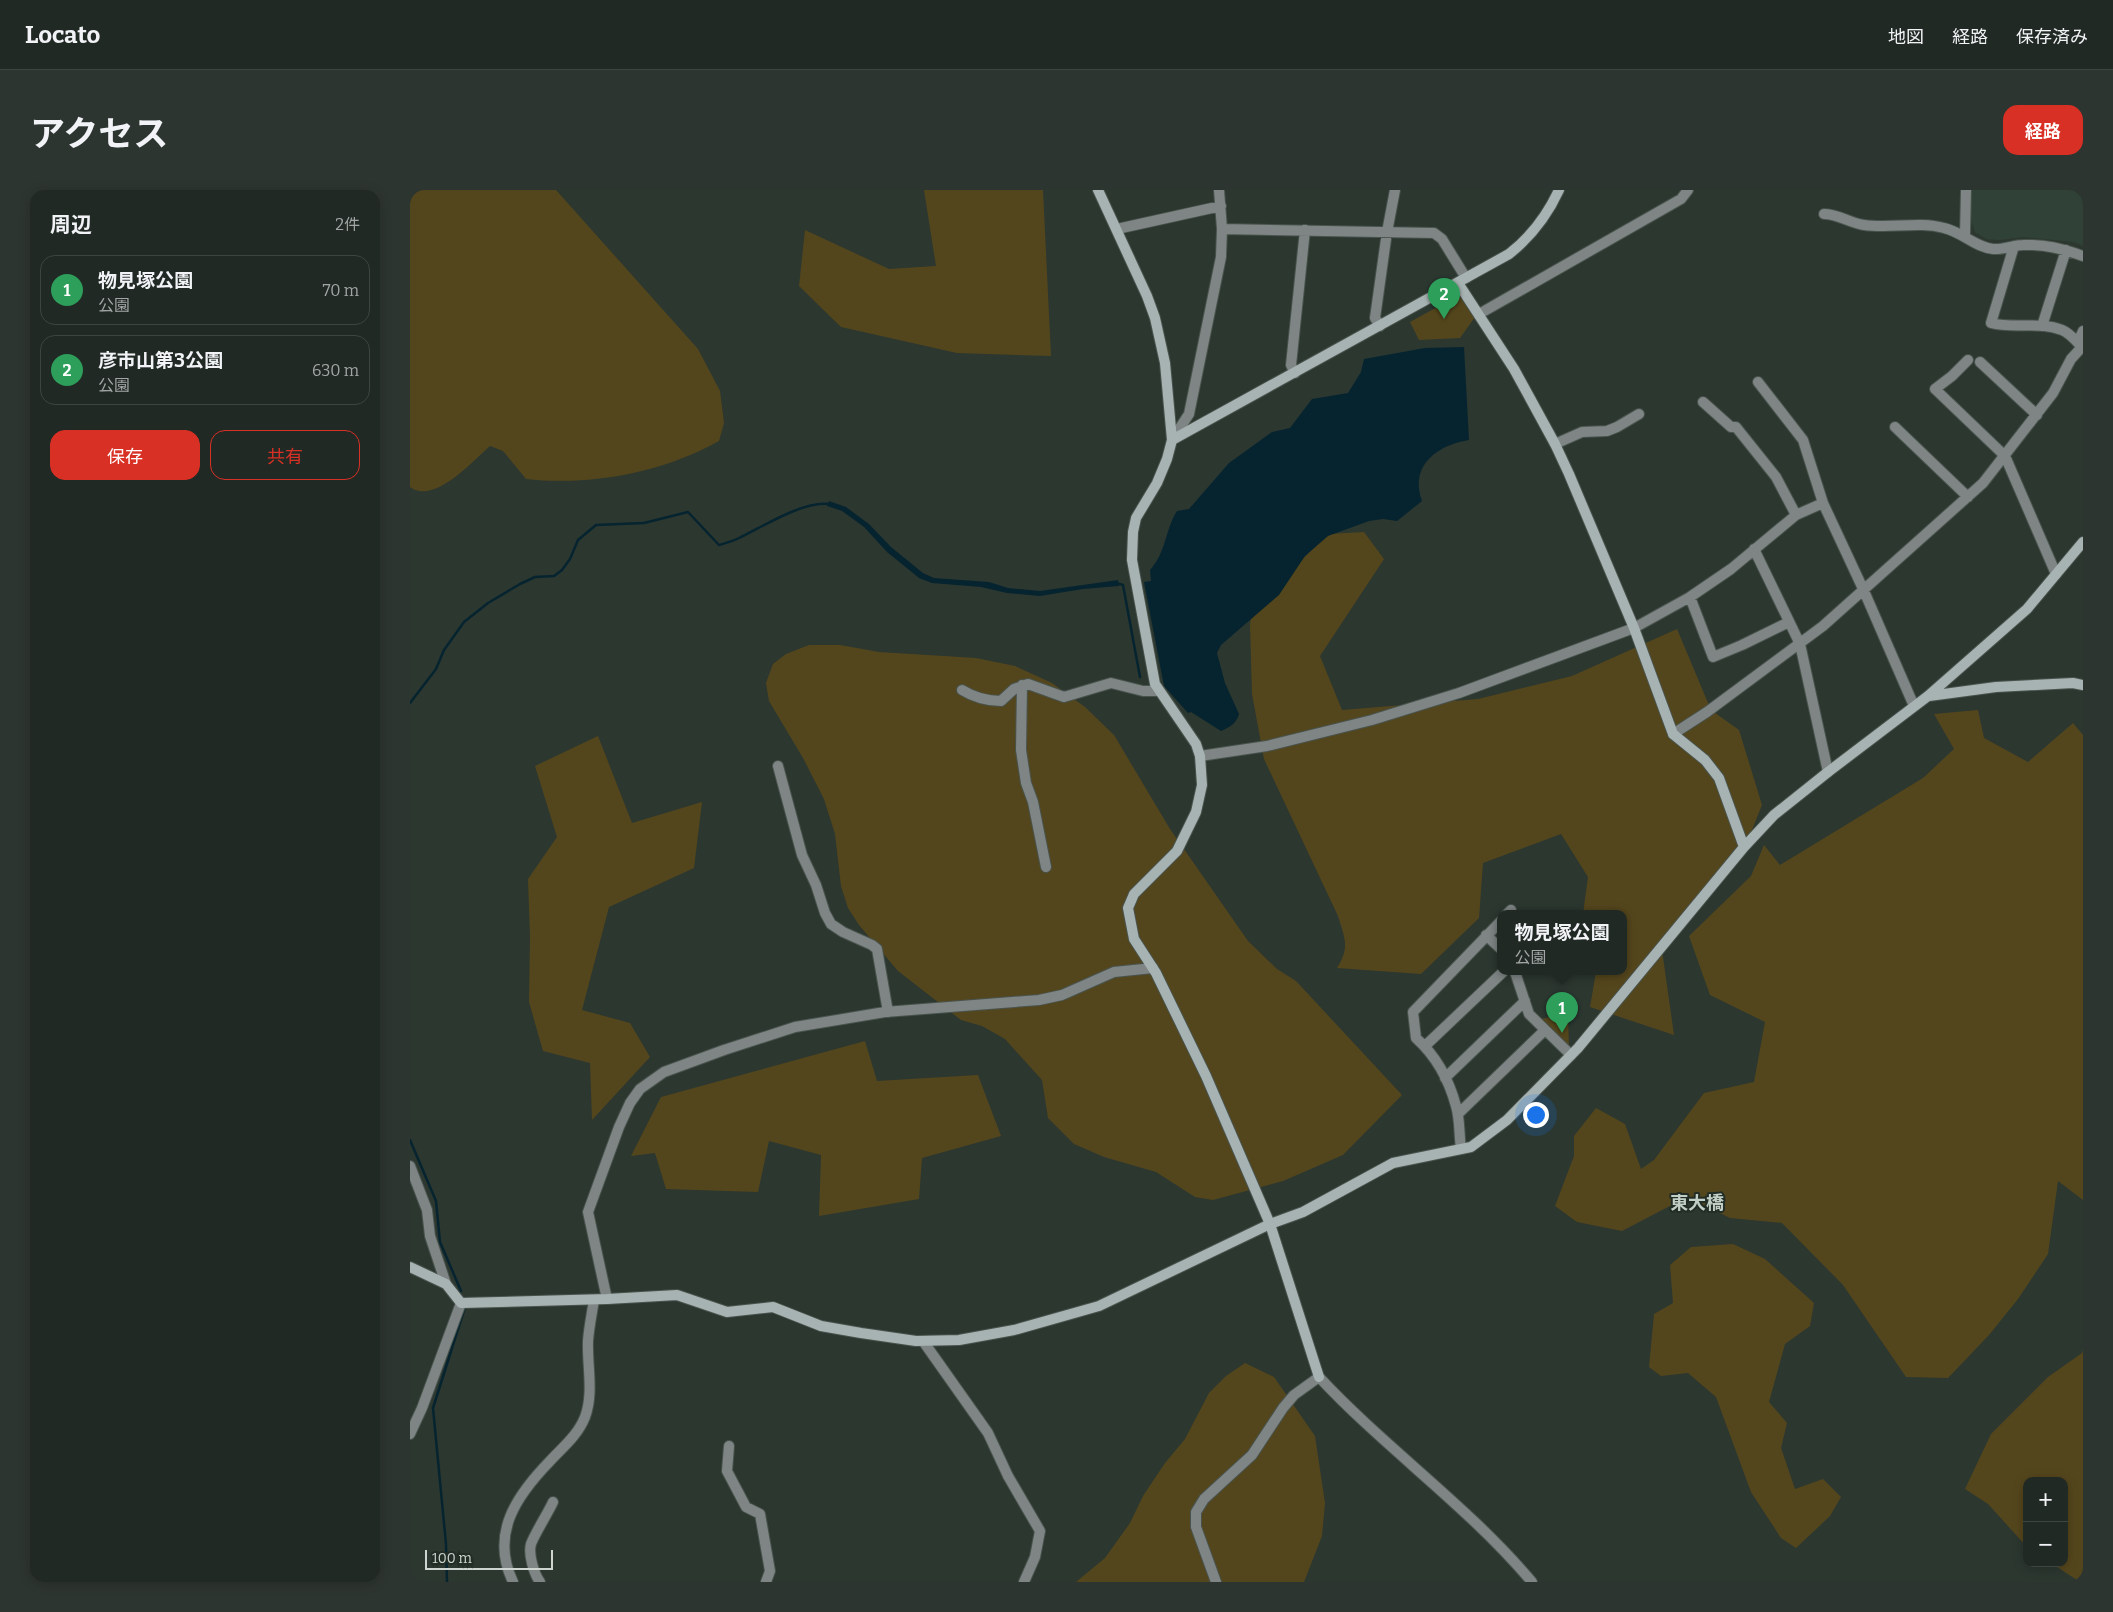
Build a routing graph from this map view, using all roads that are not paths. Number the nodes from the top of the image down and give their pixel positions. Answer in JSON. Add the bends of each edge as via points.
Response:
{"nodes":[{"id":1,"x":1098,"y":190,"type":"edge"},
{"id":2,"x":1219,"y":190,"type":"edge"},
{"id":3,"x":1395,"y":190,"type":"edge"},
{"id":4,"x":1559,"y":190,"type":"edge"},
{"id":5,"x":1688,"y":190,"type":"edge"},
{"id":6,"x":1966,"y":190,"type":"edge"},
{"id":7,"x":1221,"y":206,"type":"junction"},
{"id":8,"x":1824,"y":214,"type":"dead end"},
{"id":9,"x":1117,"y":229,"type":"junction"},
{"id":10,"x":1222,"y":229,"type":"junction"},
{"id":11,"x":1305,"y":230,"type":"junction"},
{"id":12,"x":1387,"y":232,"type":"junction"},
{"id":13,"x":1965,"y":235,"type":"junction"},
{"id":14,"x":2014,"y":246,"type":"junction"},
{"id":15,"x":2066,"y":250,"type":"junction"},
{"id":16,"x":2083,"y":256,"type":"edge"},
{"id":17,"x":1462,"y":280,"type":"junction"},
{"id":18,"x":1479,"y":314,"type":"junction"},
{"id":19,"x":1380,"y":326,"type":"junction"},
{"id":20,"x":2042,"y":326,"type":"junction"},
{"id":21,"x":2083,"y":331,"type":"edge"},
{"id":22,"x":2081,"y":346,"type":"edge"},
{"id":23,"x":1968,"y":360,"type":"dead end"},
{"id":24,"x":1980,"y":362,"type":"dead end"},
{"id":25,"x":1295,"y":373,"type":"junction"},
{"id":26,"x":1758,"y":382,"type":"dead end"},
{"id":27,"x":1703,"y":402,"type":"dead end"},
{"id":28,"x":1639,"y":414,"type":"dead end"},
{"id":29,"x":2037,"y":416,"type":"junction"},
{"id":30,"x":1895,"y":426,"type":"dead end"},
{"id":31,"x":1172,"y":440,"type":"junction"},
{"id":32,"x":1555,"y":444,"type":"junction"},
{"id":33,"x":2005,"y":456,"type":"junction"},
{"id":34,"x":1968,"y":497,"type":"junction"},
{"id":35,"x":1823,"y":503,"type":"junction"},
{"id":36,"x":1796,"y":515,"type":"junction"},
{"id":37,"x":2083,"y":542,"type":"edge"},
{"id":38,"x":1754,"y":549,"type":"junction"},
{"id":39,"x":2056,"y":574,"type":"junction"},
{"id":40,"x":1864,"y":591,"type":"junction"},
{"id":41,"x":1690,"y":597,"type":"junction"},
{"id":42,"x":1789,"y":622,"type":"junction"},
{"id":43,"x":1634,"y":628,"type":"junction"},
{"id":44,"x":1800,"y":644,"type":"junction"},
{"id":45,"x":2083,"y":685,"type":"edge"},
{"id":46,"x":1022,"y":686,"type":"junction"},
{"id":47,"x":962,"y":690,"type":"dead end"},
{"id":48,"x":1158,"y":691,"type":"junction"},
{"id":49,"x":1928,"y":696,"type":"junction"},
{"id":50,"x":1914,"y":706,"type":"junction"},
{"id":51,"x":1674,"y":734,"type":"junction"},
{"id":52,"x":1200,"y":756,"type":"junction"},
{"id":53,"x":778,"y":766,"type":"dead end"},
{"id":54,"x":1828,"y":772,"type":"junction"},
{"id":55,"x":1744,"y":847,"type":"junction"},
{"id":56,"x":1046,"y":867,"type":"dead end"},
{"id":57,"x":1497,"y":925,"type":"edge"},
{"id":58,"x":1486,"y":935,"type":"junction"},
{"id":59,"x":1497,"y":945,"type":"edge"},
{"id":60,"x":1152,"y":968,"type":"junction"},
{"id":61,"x":1500,"y":975,"type":"edge"},
{"id":62,"x":1516,"y":975,"type":"edge"},
{"id":63,"x":1525,"y":1001,"type":"junction"},
{"id":64,"x":888,"y":1012,"type":"junction"},
{"id":65,"x":1545,"y":1030,"type":"junction"},
{"id":66,"x":1425,"y":1046,"type":"junction"},
{"id":67,"x":1571,"y":1055,"type":"junction"},
{"id":68,"x":1445,"y":1078,"type":"junction"},
{"id":69,"x":1458,"y":1114,"type":"junction"},
{"id":70,"x":1461,"y":1149,"type":"junction"},
{"id":71,"x":410,"y":1166,"type":"edge"},
{"id":72,"x":1270,"y":1224,"type":"junction"},
{"id":73,"x":410,"y":1267,"type":"edge"},
{"id":74,"x":446,"y":1284,"type":"junction"},
{"id":75,"x":594,"y":1300,"type":"junction"},
{"id":76,"x":607,"y":1300,"type":"junction"},
{"id":77,"x":461,"y":1303,"type":"junction"},
{"id":78,"x":923,"y":1341,"type":"junction"},
{"id":79,"x":1319,"y":1377,"type":"junction"},
{"id":80,"x":410,"y":1434,"type":"edge"},
{"id":81,"x":729,"y":1446,"type":"dead end"},
{"id":82,"x":553,"y":1502,"type":"dead end"},
{"id":83,"x":514,"y":1582,"type":"edge"},
{"id":84,"x":540,"y":1582,"type":"edge"},
{"id":85,"x":766,"y":1582,"type":"edge"},
{"id":86,"x":1024,"y":1582,"type":"edge"},
{"id":87,"x":1216,"y":1582,"type":"edge"},
{"id":88,"x":1532,"y":1582,"type":"edge"}],
"edges":[{"from":1,"to":9,"type":"street"},
{"from":2,"to":7,"type":"street"},
{"from":3,"to":12,"type":"street"},
{"from":4,"to":17,"type":"street","via":[[1544,220],[1520,245]]},
{"from":5,"to":18,"type":"street","via":[[1681,199]]},
{"from":6,"to":13,"type":"street"},
{"from":7,"to":9,"type":"street"},
{"from":7,"to":10,"type":"street"},
{"from":8,"to":13,"type":"street","via":[[1866,225],[1924,224]]},
{"from":9,"to":31,"type":"street","via":[[1155,318],[1165,363]]},
{"from":10,"to":11,"type":"street"},
{"from":10,"to":31,"type":"street","via":[[1220,257],[1189,414]]},
{"from":11,"to":12,"type":"street"},
{"from":11,"to":25,"type":"street","via":[[1291,365]]},
{"from":12,"to":17,"type":"street","via":[[1438,234]]},
{"from":12,"to":19,"type":"street","via":[[1376,318]]},
{"from":13,"to":14,"type":"street","via":[[1995,250]]},
{"from":14,"to":15,"type":"street","via":[[2048,245]]},
{"from":14,"to":20,"type":"street","via":[[1991,323]]},
{"from":15,"to":16,"type":"street"},
{"from":15,"to":20,"type":"street"},
{"from":17,"to":18,"type":"street"},
{"from":17,"to":19,"type":"street"},
{"from":18,"to":32,"type":"street","via":[[1514,368]]},
{"from":19,"to":25,"type":"street"},
{"from":20,"to":22,"type":"street","via":[[2063,330]]},
{"from":21,"to":22,"type":"street"},
{"from":22,"to":29,"type":"street"},
{"from":23,"to":33,"type":"street","via":[[1935,389]]},
{"from":24,"to":29,"type":"street"},
{"from":25,"to":31,"type":"street"},
{"from":26,"to":35,"type":"street","via":[[1803,440]]},
{"from":27,"to":36,"type":"street","via":[[1731,427],[1736,427],[1776,477]]},
{"from":28,"to":32,"type":"street","via":[[1617,427],[1582,432]]},
{"from":29,"to":33,"type":"street"},
{"from":30,"to":34,"type":"street"},
{"from":31,"to":48,"type":"street","via":[[1156,483],[1136,518],[1132,544],[1138,598]]},
{"from":32,"to":43,"type":"street"},
{"from":33,"to":34,"type":"street"},
{"from":33,"to":39,"type":"street"},
{"from":34,"to":40,"type":"street"},
{"from":35,"to":36,"type":"street"},
{"from":35,"to":40,"type":"street"},
{"from":36,"to":38,"type":"street"},
{"from":37,"to":39,"type":"street"},
{"from":38,"to":41,"type":"street","via":[[1731,570]]},
{"from":38,"to":42,"type":"street"},
{"from":39,"to":49,"type":"street","via":[[2027,609]]},
{"from":40,"to":44,"type":"street"},
{"from":40,"to":50,"type":"street"},
{"from":41,"to":42,"type":"street","via":[[1713,657]]},
{"from":41,"to":43,"type":"street"},
{"from":42,"to":44,"type":"street"},
{"from":43,"to":51,"type":"street"},
{"from":43,"to":52,"type":"street","via":[[1459,694],[1372,720],[1267,746]]},
{"from":44,"to":51,"type":"street"},
{"from":44,"to":54,"type":"street"},
{"from":45,"to":49,"type":"street","via":[[1996,687]]},
{"from":46,"to":47,"type":"street","via":[[1001,701],[988,701]]},
{"from":46,"to":48,"type":"street","via":[[1035,686],[1064,697],[1112,683],[1143,691]]},
{"from":46,"to":56,"type":"street","via":[[1021,750]]},
{"from":48,"to":52,"type":"street","via":[[1184,724]]},
{"from":49,"to":50,"type":"street"},
{"from":50,"to":54,"type":"street"},
{"from":51,"to":55,"type":"street","via":[[1705,760],[1719,778]]},
{"from":52,"to":60,"type":"street","via":[[1202,785],[1196,812],[1177,851],[1134,894],[1128,908],[1134,939]]},
{"from":53,"to":64,"type":"street","via":[[802,854],[825,913],[831,924],[842,932],[877,949]]},
{"from":54,"to":55,"type":"street","via":[[1774,816]]},
{"from":55,"to":67,"type":"street"},
{"from":57,"to":58,"type":"street"},
{"from":58,"to":59,"type":"street"},
{"from":58,"to":66,"type":"street","via":[[1413,1012],[1416,1038]]},
{"from":60,"to":64,"type":"street","via":[[1114,972],[1062,995],[1039,1000]]},
{"from":60,"to":72,"type":"street","via":[[1206,1076]]},
{"from":61,"to":66,"type":"street"},
{"from":62,"to":63,"type":"street"},
{"from":63,"to":65,"type":"street","via":[[1529,1014]]},
{"from":63,"to":68,"type":"street"},
{"from":64,"to":76,"type":"street","via":[[795,1028],[724,1050],[664,1072],[640,1089],[619,1127],[588,1212]]},
{"from":65,"to":67,"type":"street"},
{"from":65,"to":69,"type":"street"},
{"from":66,"to":68,"type":"street"},
{"from":67,"to":70,"type":"street","via":[[1507,1120],[1471,1147]]},
{"from":68,"to":69,"type":"street"},
{"from":69,"to":70,"type":"street"},
{"from":70,"to":72,"type":"street","via":[[1393,1163],[1303,1212]]},
{"from":71,"to":74,"type":"street","via":[[427,1210],[430,1236]]},
{"from":72,"to":78,"type":"street","via":[[1099,1306],[1014,1330],[959,1340]]},
{"from":72,"to":79,"type":"street"},
{"from":73,"to":74,"type":"street"},
{"from":74,"to":77,"type":"street"},
{"from":75,"to":76,"type":"street"},
{"from":75,"to":77,"type":"street"},
{"from":75,"to":83,"type":"street","via":[[588,1341],[589,1398],[586,1415],[580,1430],[548,1463],[512,1511],[503,1543]]},
{"from":76,"to":78,"type":"street","via":[[677,1295],[727,1312],[772,1306],[821,1326]]},
{"from":77,"to":80,"type":"street"},
{"from":78,"to":86,"type":"street","via":[[988,1433],[1040,1531],[1036,1557]]},
{"from":79,"to":87,"type":"street","via":[[1294,1395],[1252,1455],[1204,1499],[1196,1512],[1196,1528]]},
{"from":79,"to":88,"type":"street","via":[[1351,1411],[1487,1533]]},
{"from":81,"to":85,"type":"street","via":[[727,1471],[746,1507],[760,1514],[770,1571]]},
{"from":82,"to":84,"type":"street","via":[[530,1545],[532,1563]]}]}
